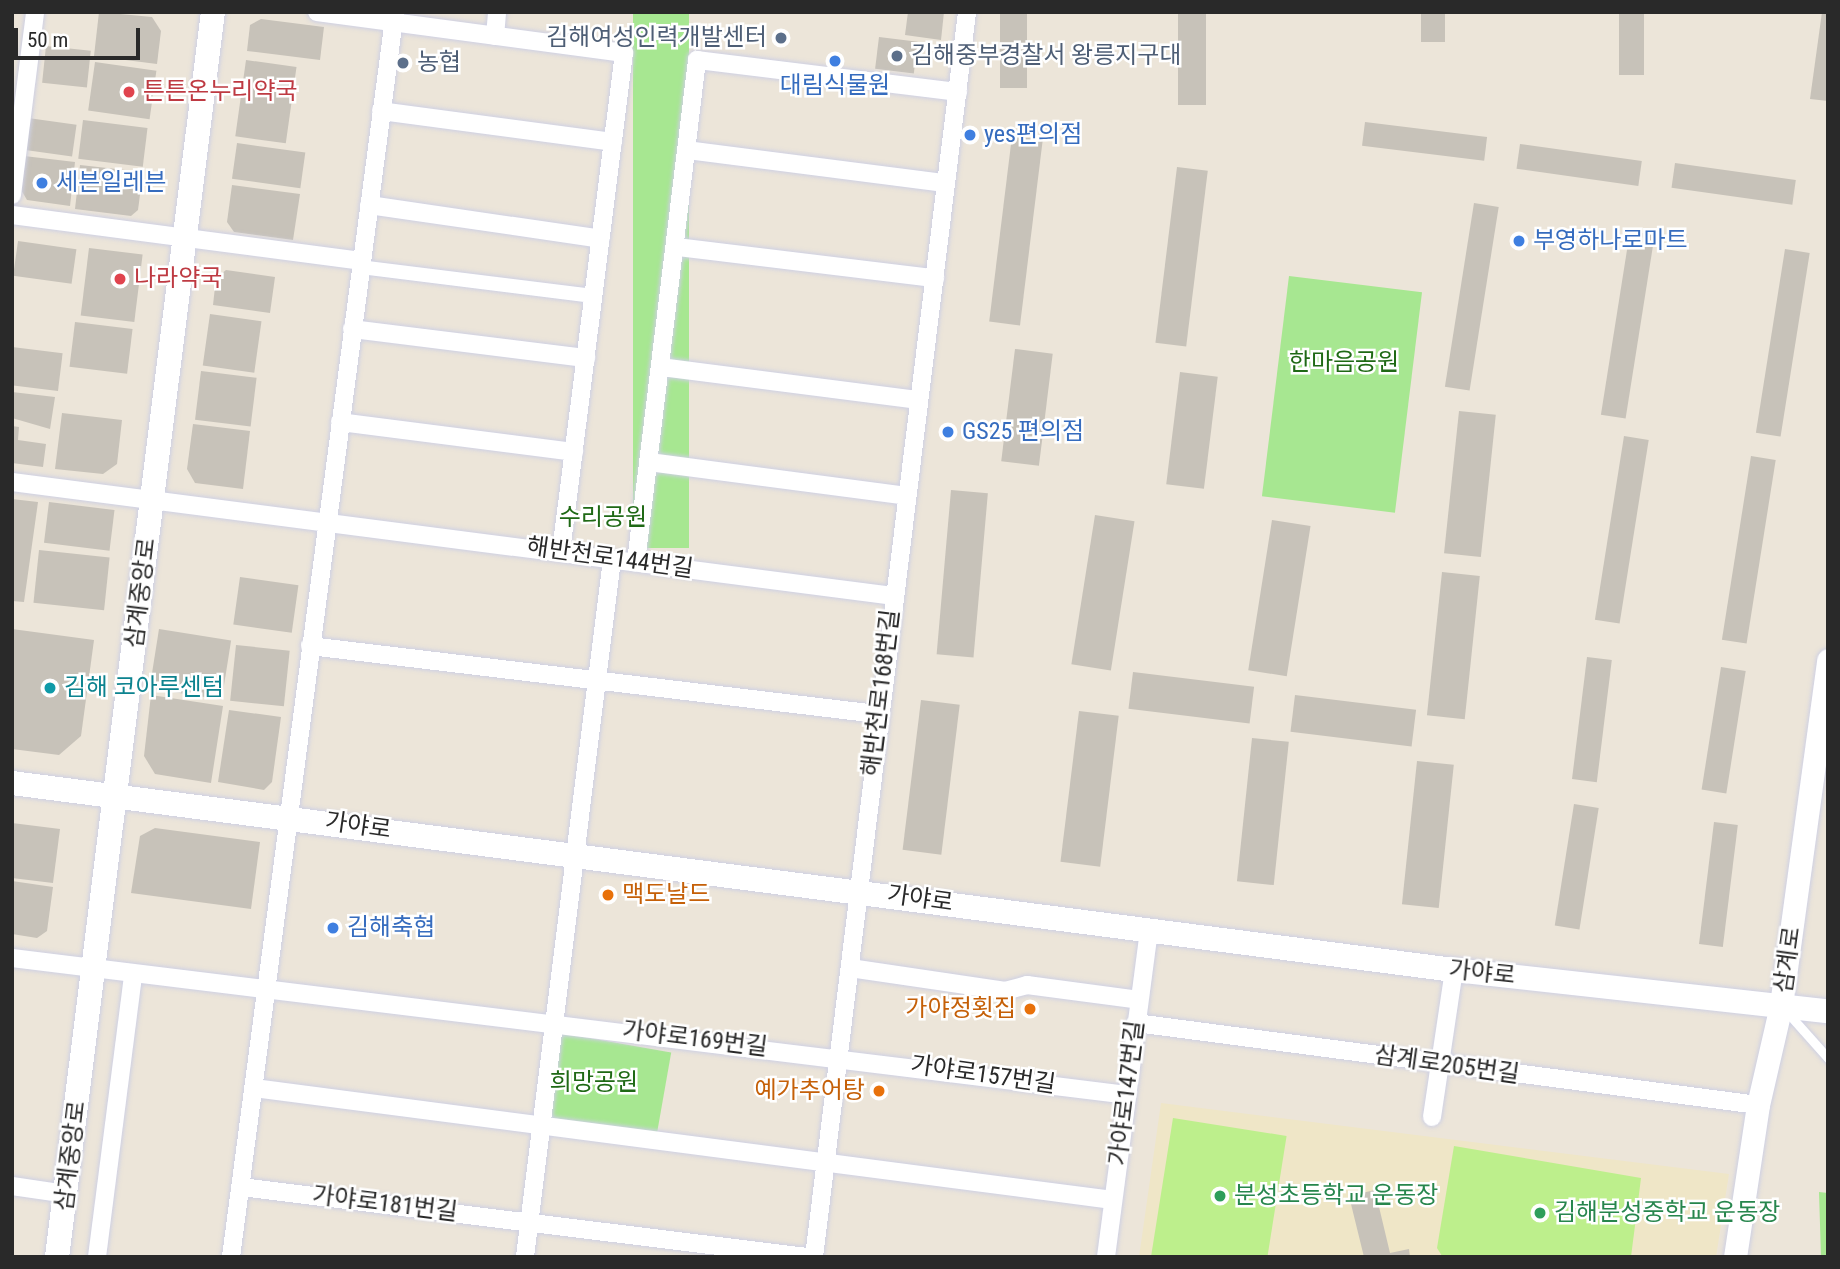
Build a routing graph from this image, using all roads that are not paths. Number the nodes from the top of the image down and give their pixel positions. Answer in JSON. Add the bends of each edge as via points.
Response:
{"nodes":[{"id":1,"x":35,"y":12,"type":"edge"},
{"id":2,"x":213,"y":12,"type":"edge"},
{"id":3,"x":317,"y":12,"type":"edge"},
{"id":4,"x":497,"y":12,"type":"edge"},
{"id":5,"x":967,"y":12,"type":"edge"},
{"id":6,"x":394,"y":18,"type":"edge"},
{"id":7,"x":495,"y":36,"type":"junction"},
{"id":8,"x":958,"y":92,"type":"junction"},
{"id":9,"x":382,"y":111,"type":"junction"},
{"id":10,"x":613,"y":142,"type":"junction"},
{"id":11,"x":687,"y":149,"type":"junction"},
{"id":12,"x":946,"y":183,"type":"junction"},
{"id":13,"x":12,"y":195,"type":"edge"},
{"id":14,"x":369,"y":205,"type":"junction"},
{"id":15,"x":12,"y":215,"type":"edge"},
{"id":16,"x":188,"y":237,"type":"junction"},
{"id":17,"x":601,"y":239,"type":"junction"},
{"id":18,"x":677,"y":247,"type":"junction"},
{"id":19,"x":361,"y":264,"type":"junction"},
{"id":20,"x":935,"y":278,"type":"junction"},
{"id":21,"x":594,"y":296,"type":"junction"},
{"id":22,"x":352,"y":329,"type":"junction"},
{"id":23,"x":586,"y":358,"type":"junction"},
{"id":24,"x":661,"y":367,"type":"junction"},
{"id":25,"x":918,"y":400,"type":"junction"},
{"id":26,"x":340,"y":422,"type":"junction"},
{"id":27,"x":574,"y":452,"type":"junction"},
{"id":28,"x":649,"y":462,"type":"junction"},
{"id":29,"x":12,"y":482,"type":"edge"},
{"id":30,"x":907,"y":496,"type":"junction"},
{"id":31,"x":153,"y":499,"type":"junction"},
{"id":32,"x":326,"y":520,"type":"junction"},
{"id":33,"x":561,"y":552,"type":"junction"},
{"id":34,"x":612,"y":560,"type":"junction"},
{"id":35,"x":636,"y":562,"type":"junction"},
{"id":36,"x":893,"y":596,"type":"junction"},
{"id":37,"x":310,"y":646,"type":"junction"},
{"id":38,"x":1828,"y":660,"type":"edge"},
{"id":39,"x":597,"y":681,"type":"junction"},
{"id":40,"x":877,"y":714,"type":"junction"},
{"id":41,"x":12,"y":783,"type":"edge"},
{"id":42,"x":116,"y":795,"type":"junction"},
{"id":43,"x":291,"y":817,"type":"junction"},
{"id":44,"x":576,"y":855,"type":"junction"},
{"id":45,"x":859,"y":890,"type":"junction"},
{"id":46,"x":1149,"y":930,"type":"junction"},
{"id":47,"x":12,"y":958,"type":"edge"},
{"id":48,"x":850,"y":968,"type":"junction"},
{"id":49,"x":94,"y":969,"type":"junction"},
{"id":50,"x":1454,"y":970,"type":"junction"},
{"id":51,"x":133,"y":975,"type":"junction"},
{"id":52,"x":267,"y":986,"type":"junction"},
{"id":53,"x":1139,"y":1000,"type":"junction"},
{"id":54,"x":1782,"y":1005,"type":"junction"},
{"id":55,"x":1828,"y":1011,"type":"edge"},
{"id":56,"x":552,"y":1021,"type":"junction"},
{"id":57,"x":1136,"y":1023,"type":"junction"},
{"id":58,"x":839,"y":1056,"type":"junction"},
{"id":59,"x":1828,"y":1058,"type":"edge"},
{"id":60,"x":1441,"y":1064,"type":"junction"},
{"id":61,"x":254,"y":1088,"type":"junction"},
{"id":62,"x":1127,"y":1095,"type":"junction"},
{"id":63,"x":1758,"y":1105,"type":"junction"},
{"id":64,"x":1432,"y":1117,"type":"dead end"},
{"id":65,"x":541,"y":1126,"type":"junction"},
{"id":66,"x":826,"y":1163,"type":"junction"},
{"id":67,"x":12,"y":1186,"type":"edge"},
{"id":68,"x":241,"y":1186,"type":"junction"},
{"id":69,"x":66,"y":1194,"type":"junction"},
{"id":70,"x":1113,"y":1200,"type":"junction"},
{"id":71,"x":530,"y":1221,"type":"junction"},
{"id":72,"x":57,"y":1257,"type":"edge"},
{"id":73,"x":97,"y":1257,"type":"edge"},
{"id":74,"x":231,"y":1257,"type":"edge"},
{"id":75,"x":525,"y":1257,"type":"edge"},
{"id":76,"x":807,"y":1257,"type":"edge"},
{"id":77,"x":814,"y":1257,"type":"edge"},
{"id":78,"x":1106,"y":1257,"type":"edge"},
{"id":79,"x":1735,"y":1257,"type":"edge"}],
"edges":[{"from":1,"to":13,"type":"street"},
{"from":2,"to":16,"type":"main road","name":"삼계중앙로"},
{"from":3,"to":6,"type":"street"},
{"from":4,"to":7,"type":"street"},
{"from":5,"to":8,"type":"street","name":"해반천로168번길"},
{"from":6,"to":7,"type":"street"},
{"from":6,"to":9,"type":"street"},
{"from":7,"to":10,"type":"street","via":[[624,53]]},
{"from":8,"to":11,"type":"street","via":[[697,60]]},
{"from":8,"to":12,"type":"street","name":"해반천로168번길"},
{"from":9,"to":10,"type":"street"},
{"from":9,"to":14,"type":"street"},
{"from":10,"to":17,"type":"street"},
{"from":11,"to":12,"type":"street"},
{"from":11,"to":18,"type":"street"},
{"from":12,"to":20,"type":"street","name":"해반천로168번길"},
{"from":14,"to":17,"type":"street"},
{"from":14,"to":19,"type":"street"},
{"from":15,"to":16,"type":"street"},
{"from":16,"to":19,"type":"street"},
{"from":16,"to":31,"type":"main road","name":"삼계중앙로"},
{"from":17,"to":21,"type":"street"},
{"from":18,"to":20,"type":"street"},
{"from":18,"to":24,"type":"street"},
{"from":19,"to":21,"type":"street"},
{"from":19,"to":22,"type":"street"},
{"from":20,"to":25,"type":"street","name":"해반천로168번길"},
{"from":21,"to":23,"type":"street"},
{"from":22,"to":23,"type":"street"},
{"from":22,"to":26,"type":"street"},
{"from":23,"to":27,"type":"street"},
{"from":24,"to":25,"type":"street"},
{"from":24,"to":28,"type":"street"},
{"from":25,"to":30,"type":"street","name":"해반천로168번길"},
{"from":26,"to":27,"type":"street"},
{"from":26,"to":32,"type":"street"},
{"from":27,"to":33,"type":"street"},
{"from":28,"to":30,"type":"street"},
{"from":28,"to":35,"type":"street"},
{"from":29,"to":31,"type":"street","name":"해반천로144번길"},
{"from":30,"to":36,"type":"street","name":"해반천로168번길"},
{"from":31,"to":32,"type":"street","name":"해반천로144번길"},
{"from":31,"to":42,"type":"main road","name":"삼계중앙로"},
{"from":32,"to":33,"type":"street","name":"해반천로144번길"},
{"from":32,"to":37,"type":"street"},
{"from":33,"to":34,"type":"street","name":"해반천로144번길"},
{"from":34,"to":35,"type":"street","name":"해반천로144번길"},
{"from":34,"to":39,"type":"street"},
{"from":35,"to":36,"type":"street","name":"해반천로144번길"},
{"from":36,"to":40,"type":"street","name":"해반천로168번길"},
{"from":37,"to":39,"type":"street"},
{"from":37,"to":43,"type":"street"},
{"from":38,"to":54,"type":"street","name":"삼계로"},
{"from":39,"to":40,"type":"street"},
{"from":39,"to":44,"type":"street"},
{"from":40,"to":45,"type":"street","name":"해반천로168번길"},
{"from":41,"to":42,"type":"main road","name":"가야로"},
{"from":42,"to":43,"type":"main road","name":"가야로"},
{"from":42,"to":49,"type":"main road","name":"삼계중앙로"},
{"from":43,"to":44,"type":"main road","name":"가야로"},
{"from":43,"to":52,"type":"street"},
{"from":44,"to":45,"type":"main road","name":"가야로"},
{"from":44,"to":56,"type":"street"},
{"from":45,"to":46,"type":"main road","name":"가야로"},
{"from":45,"to":48,"type":"street"},
{"from":46,"to":50,"type":"main road","name":"가야로"},
{"from":46,"to":53,"type":"street","name":"가야로147번길"},
{"from":47,"to":49,"type":"street"},
{"from":48,"to":53,"type":"street","via":[[1005,991],[1027,985]]},
{"from":48,"to":58,"type":"street"},
{"from":49,"to":51,"type":"street"},
{"from":49,"to":69,"type":"main road","name":"삼계중앙로"},
{"from":50,"to":54,"type":"main road","name":"가야로"},
{"from":50,"to":60,"type":"street"},
{"from":51,"to":52,"type":"street"},
{"from":51,"to":73,"type":"street"},
{"from":52,"to":56,"type":"street"},
{"from":52,"to":61,"type":"street"},
{"from":53,"to":57,"type":"street","name":"가야로147번길"},
{"from":54,"to":55,"type":"main road","name":"가야로"},
{"from":54,"to":59,"type":"lane"},
{"from":54,"to":63,"type":"street","name":"삼계로"},
{"from":56,"to":58,"type":"street","name":"가야로169번길"},
{"from":56,"to":65,"type":"street"},
{"from":57,"to":60,"type":"street","name":"삼계로205번길"},
{"from":57,"to":62,"type":"street","name":"가야로147번길"},
{"from":58,"to":62,"type":"street","name":"가야로157번길"},
{"from":58,"to":66,"type":"street"},
{"from":60,"to":63,"type":"street","name":"삼계로205번길"},
{"from":60,"to":64,"type":"street"},
{"from":61,"to":65,"type":"street"},
{"from":61,"to":68,"type":"street"},
{"from":62,"to":70,"type":"street","name":"가야로147번길"},
{"from":63,"to":79,"type":"street","name":"삼계로"},
{"from":65,"to":66,"type":"street"},
{"from":65,"to":71,"type":"street"},
{"from":66,"to":70,"type":"street"},
{"from":66,"to":77,"type":"street"},
{"from":67,"to":69,"type":"street"},
{"from":68,"to":71,"type":"street","name":"가야로181번길"},
{"from":68,"to":74,"type":"street"},
{"from":69,"to":72,"type":"main road","name":"삼계중앙로"},
{"from":70,"to":78,"type":"street","name":"가야로147번길"},
{"from":71,"to":75,"type":"street"},
{"from":71,"to":76,"type":"street"}]}
